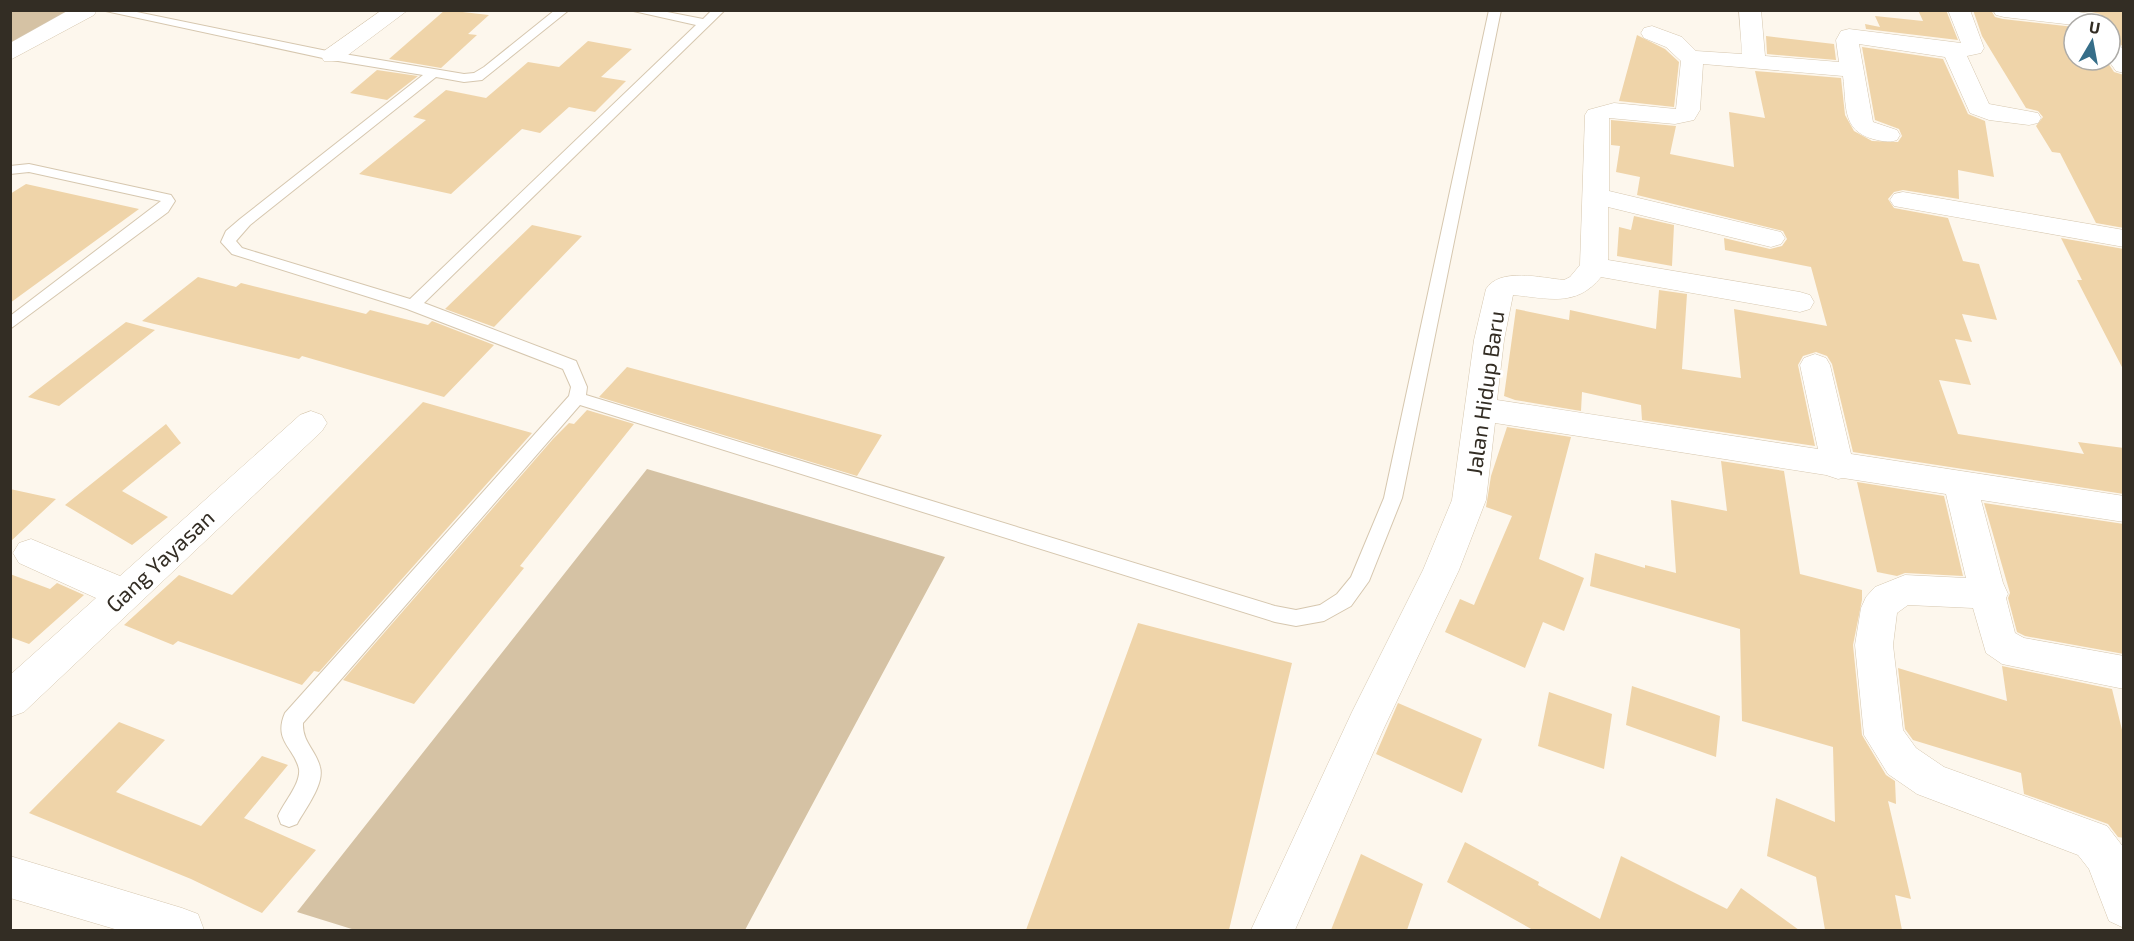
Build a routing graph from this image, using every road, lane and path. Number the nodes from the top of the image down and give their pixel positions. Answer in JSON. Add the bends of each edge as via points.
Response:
{"nodes":[{"id":1,"x":86,"y":10,"type":"edge"},
{"id":2,"x":107,"y":10,"type":"edge"},
{"id":3,"x":397,"y":10,"type":"edge"},
{"id":4,"x":563,"y":10,"type":"edge"},
{"id":5,"x":635,"y":10,"type":"edge"},
{"id":6,"x":719,"y":10,"type":"edge"},
{"id":7,"x":1496,"y":10,"type":"edge"},
{"id":8,"x":1750,"y":10,"type":"edge"},
{"id":9,"x":1959,"y":10,"type":"edge"},
{"id":10,"x":2004,"y":10,"type":"edge"},
{"id":11,"x":2062,"y":15,"type":"edge"},
{"id":12,"x":705,"y":23,"type":"junction"},
{"id":13,"x":1653,"y":33,"type":"dead end"},
{"id":14,"x":1954,"y":51,"type":"junction"},
{"id":15,"x":10,"y":53,"type":"edge"},
{"id":16,"x":332,"y":56,"type":"junction"},
{"id":17,"x":1693,"y":60,"type":"junction"},
{"id":18,"x":1754,"y":60,"type":"junction"},
{"id":19,"x":1854,"y":68,"type":"junction"},
{"id":20,"x":432,"y":74,"type":"junction"},
{"id":21,"x":2029,"y":118,"type":"dead end"},
{"id":22,"x":1888,"y":135,"type":"dead end"},
{"id":23,"x":10,"y":170,"type":"edge"},
{"id":24,"x":1595,"y":196,"type":"junction"},
{"id":25,"x":1903,"y":200,"type":"dead end"},
{"id":26,"x":1771,"y":237,"type":"dead end"},
{"id":27,"x":2124,"y":239,"type":"edge"},
{"id":28,"x":1594,"y":267,"type":"junction"},
{"id":29,"x":1800,"y":303,"type":"dead end"},
{"id":30,"x":413,"y":305,"type":"junction"},
{"id":31,"x":10,"y":324,"type":"edge"},
{"id":32,"x":1815,"y":366,"type":"dead end"},
{"id":33,"x":577,"y":398,"type":"junction"},
{"id":34,"x":1479,"y":409,"type":"junction"},
{"id":35,"x":310,"y":423,"type":"dead end"},
{"id":36,"x":1838,"y":467,"type":"junction"},
{"id":37,"x":1961,"y":486,"type":"junction"},
{"id":38,"x":2124,"y":509,"type":"edge"},
{"id":39,"x":31,"y":553,"type":"dead end"},
{"id":40,"x":124,"y":594,"type":"junction"},
{"id":41,"x":1990,"y":594,"type":"junction"},
{"id":42,"x":2124,"y":673,"type":"edge"},
{"id":43,"x":10,"y":700,"type":"edge"},
{"id":44,"x":289,"y":816,"type":"dead end"},
{"id":45,"x":10,"y":877,"type":"edge"},
{"id":46,"x":2124,"y":906,"type":"edge"},
{"id":47,"x":157,"y":926,"type":"edge"},
{"id":48,"x":1274,"y":930,"type":"edge"}],
"edges":[{"from":1,"to":15,"type":"street"},
{"from":2,"to":16,"type":"lane"},
{"from":3,"to":16,"type":"street"},
{"from":4,"to":20,"type":"lane","via":[[477,77]]},
{"from":5,"to":12,"type":"lane"},
{"from":6,"to":12,"type":"lane"},
{"from":7,"to":33,"type":"lane","via":[[1393,498],[1359,581],[1344,600],[1324,613],[1296,618],[1275,614]]},
{"from":8,"to":18,"type":"street"},
{"from":9,"to":14,"type":"street","via":[[1973,48]]},
{"from":10,"to":11,"type":"street"},
{"from":12,"to":30,"type":"lane"},
{"from":13,"to":17,"type":"street","via":[[1674,42]]},
{"from":14,"to":19,"type":"street","via":[[1843,29]]},
{"from":14,"to":21,"type":"street","via":[[1979,108]]},
{"from":16,"to":20,"type":"lane"},
{"from":17,"to":18,"type":"street","via":[[1708,56]]},
{"from":17,"to":24,"type":"street","via":[[1685,115],[1666,117],[1608,110],[1597,116]]},
{"from":18,"to":19,"type":"street"},
{"from":19,"to":22,"type":"street","via":[[1861,123],[1866,129]]},
{"from":20,"to":30,"type":"lane","via":[[245,222],[228,242],[237,251]]},
{"from":23,"to":31,"type":"lane","via":[[29,168],[168,201],[163,209]]},
{"from":24,"to":26,"type":"street"},
{"from":24,"to":28,"type":"street"},
{"from":25,"to":27,"type":"street"},
{"from":28,"to":29,"type":"street"},
{"from":28,"to":34,"type":"street","name":"Jalan Hidup Baru","via":[[1580,284],[1567,290],[1503,286],[1489,340]]},
{"from":30,"to":33,"type":"lane","via":[[570,365],[579,387]]},
{"from":32,"to":36,"type":"street"},
{"from":33,"to":44,"type":"lane","via":[[293,720],[292,736],[310,769]]},
{"from":34,"to":36,"type":"street"},
{"from":34,"to":48,"type":"street","name":"Jalan Hidup Baru","via":[[1469,500],[1456,535]]},
{"from":35,"to":40,"type":"street","name":"Gang Yayasan"},
{"from":36,"to":37,"type":"street"},
{"from":37,"to":38,"type":"street"},
{"from":37,"to":41,"type":"street"},
{"from":39,"to":40,"type":"street"},
{"from":40,"to":43,"type":"street","name":"Gang Yayasan"},
{"from":41,"to":42,"type":"street","via":[[1999,642],[2006,648],[2015,653]]},
{"from":41,"to":46,"type":"street","via":[[1905,590],[1888,598],[1879,608],[1874,645],[1884,735],[1902,761],[1931,781],[2092,840],[2106,857]]},
{"from":45,"to":47,"type":"street"}]}
